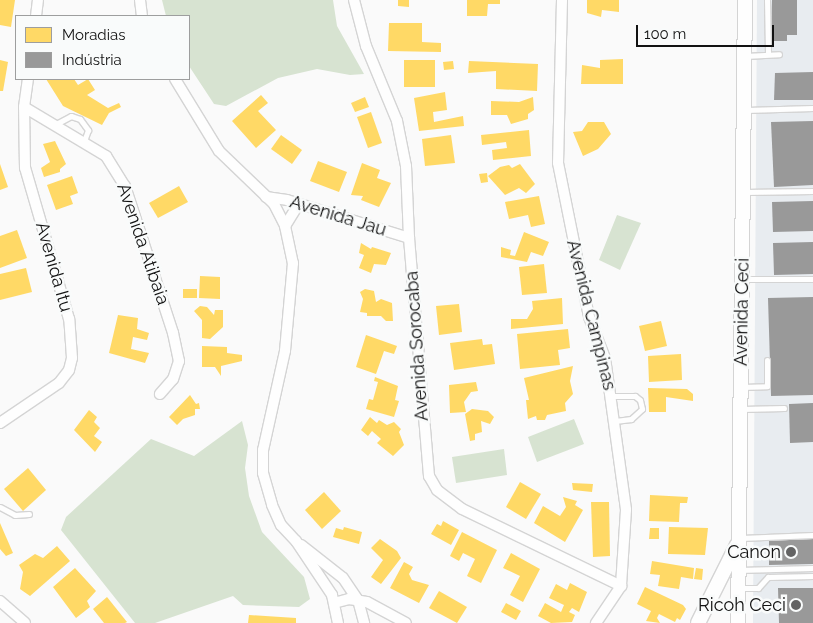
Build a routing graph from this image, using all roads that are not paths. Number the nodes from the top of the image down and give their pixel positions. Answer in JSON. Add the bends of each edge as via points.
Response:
{"nodes":[{"id":1,"x":38,"y":0,"type":"edge"},
{"id":2,"x":140,"y":0,"type":"edge"},
{"id":3,"x":354,"y":0,"type":"edge"},
{"id":4,"x":562,"y":0,"type":"edge"},
{"id":5,"x":745,"y":0,"type":"edge"},
{"id":6,"x":767,"y":0,"type":"edge"},
{"id":7,"x":36,"y":15,"type":"edge"},
{"id":8,"x":142,"y":15,"type":"edge"},
{"id":9,"x":768,"y":54,"type":"junction"},
{"id":10,"x":779,"y":54,"type":"dead end"},
{"id":11,"x":745,"y":56,"type":"junction"},
{"id":12,"x":28,"y":80,"type":"edge"},
{"id":13,"x":176,"y":80,"type":"edge"},
{"id":14,"x":24,"y":107,"type":"junction"},
{"id":15,"x":813,"y":108,"type":"edge"},
{"id":16,"x":744,"y":110,"type":"junction"},
{"id":17,"x":56,"y":124,"type":"junction"},
{"id":18,"x":84,"y":141,"type":"junction"},
{"id":19,"x":813,"y":191,"type":"edge"},
{"id":20,"x":743,"y":192,"type":"junction"},
{"id":21,"x":266,"y":197,"type":"junction"},
{"id":22,"x":299,"y":204,"type":"junction"},
{"id":23,"x":285,"y":226,"type":"junction"},
{"id":24,"x":409,"y":238,"type":"junction"},
{"id":25,"x":742,"y":279,"type":"junction"},
{"id":26,"x":813,"y":279,"type":"edge"},
{"id":27,"x":767,"y":360,"type":"dead end"},
{"id":28,"x":741,"y":387,"type":"junction"},
{"id":29,"x":160,"y":394,"type":"dead end"},
{"id":30,"x":611,"y":396,"type":"junction"},
{"id":31,"x":784,"y":408,"type":"dead end"},
{"id":32,"x":741,"y":409,"type":"junction"},
{"id":33,"x":614,"y":421,"type":"junction"},
{"id":34,"x":0,"y":423,"type":"edge"},
{"id":35,"x":0,"y":507,"type":"edge"},
{"id":36,"x":29,"y":514,"type":"dead end"},
{"id":37,"x":813,"y":535,"type":"edge"},
{"id":38,"x":739,"y":539,"type":"junction"},
{"id":39,"x":296,"y":541,"type":"junction"},
{"id":40,"x":813,"y":568,"type":"edge"},
{"id":41,"x":739,"y":570,"type":"junction"},
{"id":42,"x":813,"y":576,"type":"edge"},
{"id":43,"x":621,"y":586,"type":"junction"},
{"id":44,"x":739,"y":588,"type":"junction"},
{"id":45,"x":358,"y":600,"type":"junction"},
{"id":46,"x":0,"y":601,"type":"edge"},
{"id":47,"x":334,"y":603,"type":"junction"},
{"id":48,"x":404,"y":622,"type":"edge"},
{"id":49,"x":26,"y":623,"type":"edge"},
{"id":50,"x":338,"y":623,"type":"edge"},
{"id":51,"x":364,"y":623,"type":"edge"},
{"id":52,"x":391,"y":623,"type":"edge"},
{"id":53,"x":596,"y":623,"type":"edge"},
{"id":54,"x":698,"y":623,"type":"edge"},
{"id":55,"x":738,"y":623,"type":"edge"}],
"edges":[{"from":1,"to":7,"type":"street"},
{"from":2,"to":8,"type":"street"},
{"from":3,"to":24,"type":"street","name":"Avenida Sorocaba","via":[[361,30],[402,139]]},
{"from":4,"to":30,"type":"street","name":"Avenida Campinas","via":[[558,163],[589,317],[604,352]]},
{"from":5,"to":11,"type":"main road","name":"Avenida Ceci"},
{"from":6,"to":9,"type":"lane"},
{"from":9,"to":10,"type":"lane"},
{"from":9,"to":11,"type":"lane"},
{"from":11,"to":16,"type":"main road","name":"Avenida Ceci"},
{"from":12,"to":14,"type":"street","name":"Avenida Itu"},
{"from":13,"to":21,"type":"street","via":[[219,150]]},
{"from":14,"to":17,"type":"street","name":"Avenida Atibaia"},
{"from":14,"to":34,"type":"street","name":"Avenida Itu","via":[[26,168],[68,319],[72,358],[69,370],[59,383]]},
{"from":15,"to":16,"type":"lane"},
{"from":16,"to":20,"type":"main road","name":"Avenida Ceci"},
{"from":17,"to":18,"type":"street","name":"Avenida Atibaia"},
{"from":17,"to":18,"type":"lane","via":[[71,116],[80,120],[88,130]]},
{"from":18,"to":29,"type":"street","name":"Avenida Atibaia","via":[[106,156],[125,186],[173,333],[178,370]]},
{"from":19,"to":20,"type":"lane"},
{"from":20,"to":25,"type":"main road","name":"Avenida Ceci"},
{"from":21,"to":22,"type":"street","name":"Avenida Jau"},
{"from":21,"to":23,"type":"street"},
{"from":22,"to":23,"type":"street"},
{"from":22,"to":24,"type":"street","name":"Avenida Jau"},
{"from":23,"to":39,"type":"street","via":[[292,263],[286,341],[263,450],[264,473],[275,512]]},
{"from":24,"to":43,"type":"street","name":"Avenida Sorocaba","via":[[426,460],[436,490],[462,509]]},
{"from":25,"to":26,"type":"lane"},
{"from":25,"to":28,"type":"main road","name":"Avenida Ceci"},
{"from":27,"to":28,"type":"lane","via":[[767,386]]},
{"from":28,"to":32,"type":"main road","name":"Avenida Ceci"},
{"from":30,"to":33,"type":"street","name":"Avenida Campinas"},
{"from":30,"to":33,"type":"lane","via":[[635,396],[640,400],[642,409],[631,419]]},
{"from":31,"to":32,"type":"lane"},
{"from":32,"to":38,"type":"main road","name":"Avenida Ceci"},
{"from":33,"to":43,"type":"street","name":"Avenida Campinas","via":[[626,510]]},
{"from":35,"to":36,"type":"lane","via":[[15,516]]},
{"from":37,"to":38,"type":"lane"},
{"from":38,"to":41,"type":"main road","name":"Avenida Ceci"},
{"from":38,"to":54,"type":"main road"},
{"from":39,"to":45,"type":"street","via":[[343,578]]},
{"from":39,"to":47,"type":"street"},
{"from":40,"to":41,"type":"lane"},
{"from":41,"to":44,"type":"main road","name":"Avenida Ceci"},
{"from":42,"to":44,"type":"lane","via":[[768,576],[758,588]]},
{"from":43,"to":53,"type":"street"},
{"from":44,"to":55,"type":"main road","name":"Avenida Ceci"},
{"from":45,"to":47,"type":"street"},
{"from":45,"to":48,"type":"street","via":[[375,604]]},
{"from":45,"to":51,"type":"street"},
{"from":46,"to":49,"type":"street"},
{"from":47,"to":50,"type":"street"},
{"from":48,"to":52,"type":"street"}]}
